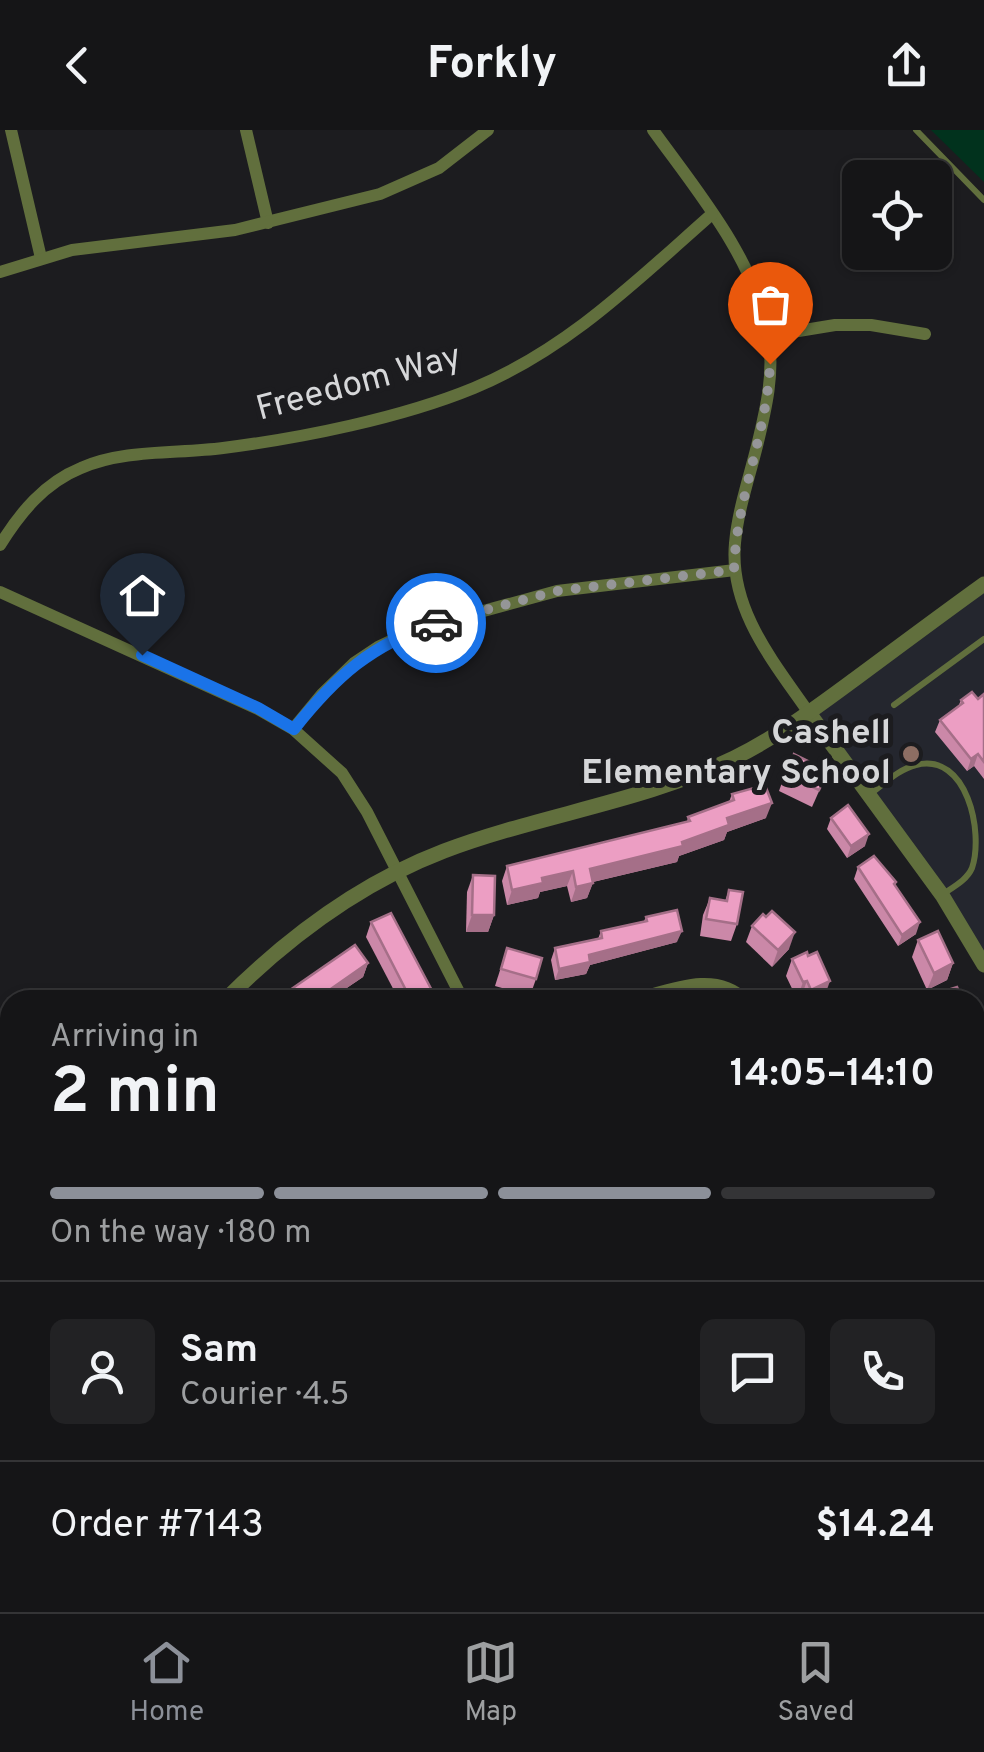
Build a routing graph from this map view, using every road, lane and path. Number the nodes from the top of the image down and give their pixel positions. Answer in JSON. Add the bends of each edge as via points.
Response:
{"nodes":[{"id":1,"x":11,"y":130,"type":"edge"},
{"id":2,"x":246,"y":130,"type":"edge"},
{"id":3,"x":488,"y":130,"type":"edge"},
{"id":4,"x":652,"y":130,"type":"edge"},
{"id":5,"x":916,"y":130,"type":"edge"},
{"id":6,"x":984,"y":200,"type":"edge"},
{"id":7,"x":712,"y":214,"type":"junction"},
{"id":8,"x":268,"y":223,"type":"junction"},
{"id":9,"x":41,"y":258,"type":"junction"},
{"id":10,"x":0,"y":272,"type":"edge"},
{"id":11,"x":924,"y":334,"type":"dead end"},
{"id":12,"x":768,"y":336,"type":"junction"},
{"id":13,"x":0,"y":546,"type":"edge"},
{"id":14,"x":734,"y":570,"type":"junction"},
{"id":15,"x":984,"y":584,"type":"edge"},
{"id":16,"x":0,"y":592,"type":"edge"},
{"id":17,"x":984,"y":639,"type":"edge"},
{"id":18,"x":894,"y":705,"type":"dead end"},
{"id":19,"x":809,"y":712,"type":"junction"},
{"id":20,"x":294,"y":729,"type":"junction"},
{"id":21,"x":868,"y":795,"type":"junction"},
{"id":22,"x":397,"y":872,"type":"junction"},
{"id":23,"x":942,"y":895,"type":"junction"},
{"id":24,"x":984,"y":965,"type":"edge"},
{"id":25,"x":235,"y":990,"type":"edge"},
{"id":26,"x":459,"y":990,"type":"edge"},
{"id":27,"x":671,"y":990,"type":"edge"},
{"id":28,"x":734,"y":990,"type":"edge"}],
"edges":[{"from":1,"to":9,"type":"street"},
{"from":2,"to":8,"type":"street"},
{"from":3,"to":8,"type":"street","via":[[410,182]]},
{"from":4,"to":7,"type":"street"},
{"from":5,"to":6,"type":"lane"},
{"from":7,"to":12,"type":"street","via":[[750,280]]},
{"from":7,"to":13,"type":"street","name":"Freedom Way","via":[[588,324],[473,388],[302,436],[80,468],[44,490]]},
{"from":8,"to":9,"type":"street"},
{"from":9,"to":10,"type":"street"},
{"from":11,"to":12,"type":"street","via":[[835,324]]},
{"from":12,"to":14,"type":"street","via":[[769,395],[740,512]]},
{"from":14,"to":19,"type":"street","via":[[752,628]]},
{"from":14,"to":20,"type":"street","via":[[557,591],[434,623],[354,663]]},
{"from":15,"to":19,"type":"street"},
{"from":16,"to":20,"type":"street"},
{"from":17,"to":18,"type":"lane"},
{"from":19,"to":21,"type":"street"},
{"from":19,"to":22,"type":"street","via":[[737,757],[677,783],[492,835]]},
{"from":20,"to":22,"type":"street","via":[[342,772]]},
{"from":21,"to":23,"type":"street"},
{"from":21,"to":23,"type":"lane","via":[[918,764],[939,764],[955,776],[977,816],[979,846],[969,875]]},
{"from":22,"to":25,"type":"street","via":[[322,916]]},
{"from":22,"to":26,"type":"street"},
{"from":23,"to":24,"type":"street"},
{"from":27,"to":28,"type":"street","via":[[716,984]]}]}
